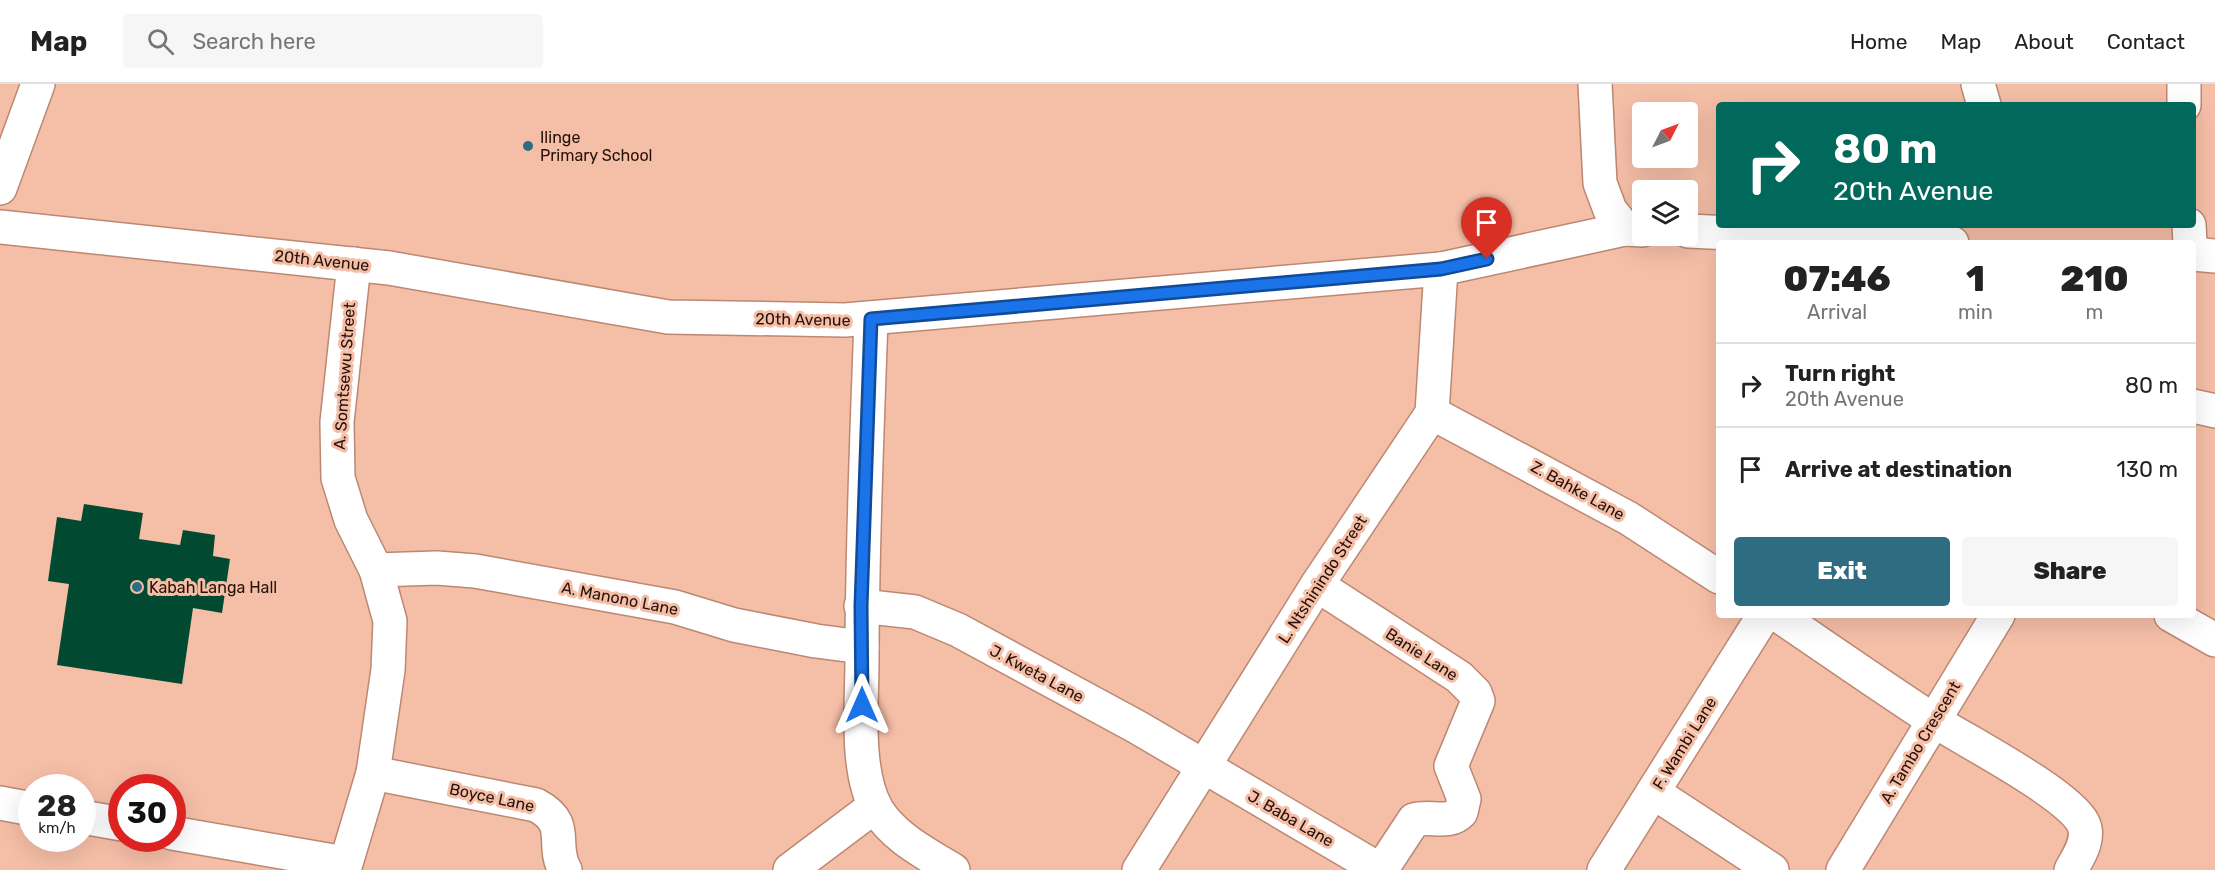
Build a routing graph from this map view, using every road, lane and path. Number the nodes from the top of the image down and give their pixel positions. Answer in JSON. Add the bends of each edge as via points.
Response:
{"nodes":[{"id":1,"x":38,"y":84,"type":"edge"},
{"id":2,"x":1594,"y":84,"type":"edge"},
{"id":3,"x":1978,"y":84,"type":"edge"},
{"id":4,"x":2184,"y":84,"type":"edge"},
{"id":5,"x":1983,"y":102,"type":"edge"},
{"id":6,"x":2184,"y":102,"type":"edge"},
{"id":7,"x":0,"y":188,"type":"edge"},
{"id":8,"x":0,"y":227,"type":"edge"},
{"id":9,"x":1632,"y":227,"type":"edge"},
{"id":10,"x":1632,"y":229,"type":"edge"},
{"id":11,"x":1698,"y":231,"type":"edge"},
{"id":12,"x":1886,"y":240,"type":"edge"},
{"id":13,"x":2196,"y":254,"type":"edge"},
{"id":14,"x":2215,"y":256,"type":"edge"},
{"id":15,"x":354,"y":264,"type":"junction"},
{"id":16,"x":1441,"y":269,"type":"junction"},
{"id":17,"x":871,"y":319,"type":"junction"},
{"id":18,"x":2196,"y":407,"type":"edge"},
{"id":19,"x":2215,"y":411,"type":"edge"},
{"id":20,"x":1432,"y":413,"type":"junction"},
{"id":21,"x":376,"y":570,"type":"junction"},
{"id":22,"x":1716,"y":575,"type":"edge"},
{"id":23,"x":1317,"y":585,"type":"junction"},
{"id":24,"x":861,"y":606,"type":"junction"},
{"id":25,"x":1762,"y":618,"type":"edge"},
{"id":26,"x":1782,"y":618,"type":"edge"},
{"id":27,"x":1996,"y":618,"type":"edge"},
{"id":28,"x":2176,"y":618,"type":"edge"},
{"id":29,"x":2215,"y":640,"type":"edge"},
{"id":30,"x":862,"y":647,"type":"junction"},
{"id":31,"x":1933,"y":720,"type":"junction"},
{"id":32,"x":1202,"y":766,"type":"junction"},
{"id":33,"x":373,"y":773,"type":"junction"},
{"id":34,"x":1653,"y":792,"type":"junction"},
{"id":35,"x":0,"y":803,"type":"edge"},
{"id":36,"x":18,"y":806,"type":"edge"},
{"id":37,"x":875,"y":807,"type":"junction"},
{"id":38,"x":186,"y":836,"type":"edge"},
{"id":39,"x":345,"y":867,"type":"edge"},
{"id":40,"x":565,"y":870,"type":"edge"},
{"id":41,"x":790,"y":870,"type":"edge"},
{"id":42,"x":953,"y":870,"type":"edge"},
{"id":43,"x":1138,"y":870,"type":"edge"},
{"id":44,"x":1380,"y":870,"type":"edge"},
{"id":45,"x":1604,"y":870,"type":"edge"},
{"id":46,"x":1772,"y":870,"type":"edge"},
{"id":47,"x":1843,"y":870,"type":"edge"},
{"id":48,"x":2071,"y":870,"type":"edge"}],
"edges":[{"from":1,"to":7,"type":"street"},
{"from":2,"to":9,"type":"street","via":[[1600,183],[1610,210]]},
{"from":3,"to":5,"type":"street"},
{"from":4,"to":6,"type":"street"},
{"from":8,"to":15,"type":"street","name":"20th Avenue"},
{"from":10,"to":16,"type":"street","name":"20th Avenue"},
{"from":11,"to":12,"type":"street"},
{"from":13,"to":14,"type":"street"},
{"from":15,"to":17,"type":"street","name":"20th Avenue","via":[[668,317]]},
{"from":15,"to":21,"type":"street","name":"A. Somtsewu Street","via":[[337,422],[339,478],[351,520]]},
{"from":16,"to":17,"type":"street","name":"20th Avenue"},
{"from":16,"to":20,"type":"street"},
{"from":17,"to":24,"type":"street"},
{"from":18,"to":19,"type":"street"},
{"from":20,"to":22,"type":"street","name":"Z. Bahke Lane","via":[[1628,518]]},
{"from":20,"to":23,"type":"street","name":"L. Ntshinindo Street"},
{"from":21,"to":30,"type":"street","name":"A. Manono Lane","via":[[476,571],[665,605],[734,625]]},
{"from":21,"to":33,"type":"street","name":"A. Somtsewu Street","via":[[390,621],[388,670]]},
{"from":23,"to":32,"type":"street","name":"L. Ntshinindo Street"},
{"from":23,"to":44,"type":"street","name":"Banie Lane","via":[[1460,677],[1478,701],[1451,766],[1464,800],[1461,812],[1448,820],[1414,820]]},
{"from":24,"to":30,"type":"street"},
{"from":24,"to":32,"type":"street","name":"J. Kweta Lane","via":[[915,612],[939,621]]},
{"from":25,"to":34,"type":"street","name":"F. Wambi Lane"},
{"from":26,"to":31,"type":"street"},
{"from":27,"to":31,"type":"street","name":"A. Tambo Crescent"},
{"from":28,"to":29,"type":"street"},
{"from":30,"to":37,"type":"street","via":[[862,743],[866,779]]},
{"from":31,"to":47,"type":"street","name":"A. Tambo Crescent"},
{"from":31,"to":48,"type":"street","via":[[2045,789],[2074,813],[2086,836]]},
{"from":32,"to":43,"type":"street","name":"L. Ntshinindo Street"},
{"from":32,"to":44,"type":"street","name":"J. Baba Lane"},
{"from":33,"to":39,"type":"street","name":"A. Somtsewu Street"},
{"from":33,"to":40,"type":"street","name":"Boyce Lane","via":[[536,805],[555,819]]},
{"from":34,"to":45,"type":"street","name":"F. Wambi Lane"},
{"from":34,"to":46,"type":"street"},
{"from":35,"to":36,"type":"street"},
{"from":37,"to":41,"type":"street"},
{"from":37,"to":42,"type":"street","via":[[898,835]]},
{"from":38,"to":39,"type":"street"}]}
